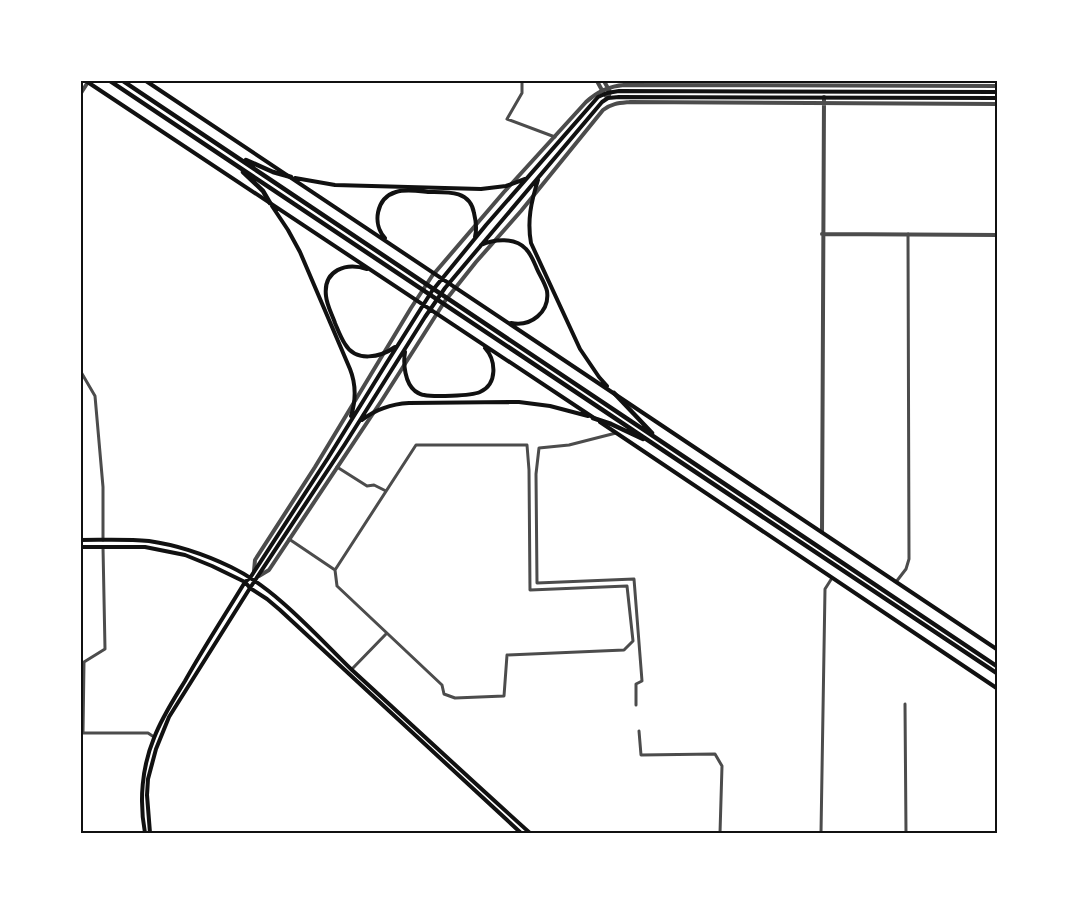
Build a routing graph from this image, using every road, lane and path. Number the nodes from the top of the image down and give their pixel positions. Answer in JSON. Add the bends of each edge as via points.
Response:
{"nodes":[{"id":1,"x":110,"y":81,"type":"edge"},
{"id":2,"x":123,"y":81,"type":"edge"},
{"id":3,"x":146,"y":81,"type":"edge"},
{"id":4,"x":522,"y":81,"type":"edge"},
{"id":5,"x":597,"y":81,"type":"edge"},
{"id":6,"x":604,"y":81,"type":"edge"},
{"id":7,"x":87,"y":82,"type":"edge"},
{"id":8,"x":824,"y":86,"type":"edge"},
{"id":9,"x":998,"y":86,"type":"edge"},
{"id":10,"x":609,"y":90,"type":"junction"},
{"id":11,"x":603,"y":92,"type":"junction"},
{"id":12,"x":998,"y":92,"type":"edge"},
{"id":13,"x":81,"y":93,"type":"edge"},
{"id":14,"x":824,"y":97,"type":"junction"},
{"id":15,"x":609,"y":98,"type":"junction"},
{"id":16,"x":998,"y":98,"type":"edge"},
{"id":17,"x":611,"y":104,"type":"junction"},
{"id":18,"x":824,"y":104,"type":"junction"},
{"id":19,"x":998,"y":104,"type":"edge"},
{"id":20,"x":555,"y":137,"type":"junction"},
{"id":21,"x":236,"y":156,"type":"junction"},
{"id":22,"x":232,"y":162,"type":"junction"},
{"id":23,"x":531,"y":174,"type":"junction"},
{"id":24,"x":540,"y":176,"type":"junction"},
{"id":25,"x":291,"y":177,"type":"junction"},
{"id":26,"x":511,"y":185,"type":"junction"},
{"id":27,"x":533,"y":196,"type":"junction"},
{"id":28,"x":270,"y":202,"type":"junction"},
{"id":29,"x":476,"y":225,"type":"junction"},
{"id":30,"x":822,"y":234,"type":"junction"},
{"id":31,"x":908,"y":234,"type":"junction"},
{"id":32,"x":998,"y":235,"type":"edge"},
{"id":33,"x":495,"y":241,"type":"junction"},
{"id":34,"x":473,"y":242,"type":"junction"},
{"id":35,"x":392,"y":245,"type":"junction"},
{"id":36,"x":478,"y":247,"type":"junction"},
{"id":37,"x":373,"y":271,"type":"junction"},
{"id":38,"x":414,"y":279,"type":"junction"},
{"id":39,"x":506,"y":321,"type":"junction"},
{"id":40,"x":480,"y":343,"type":"junction"},
{"id":41,"x":398,"y":345,"type":"junction"},
{"id":42,"x":406,"y":347,"type":"junction"},
{"id":43,"x":382,"y":354,"type":"junction"},
{"id":44,"x":404,"y":365,"type":"junction"},
{"id":45,"x":81,"y":372,"type":"edge"},
{"id":46,"x":614,"y":393,"type":"junction"},
{"id":47,"x":355,"y":400,"type":"junction"},
{"id":48,"x":375,"y":411,"type":"junction"},
{"id":49,"x":593,"y":418,"type":"junction"},
{"id":50,"x":359,"y":423,"type":"junction"},
{"id":51,"x":348,"y":424,"type":"junction"},
{"id":52,"x":616,"y":433,"type":"junction"},
{"id":53,"x":660,"y":444,"type":"junction"},
{"id":54,"x":337,"y":467,"type":"junction"},
{"id":55,"x":386,"y":491,"type":"junction"},
{"id":56,"x":822,"y":532,"type":"junction"},
{"id":57,"x":289,"y":539,"type":"junction"},
{"id":58,"x":81,"y":540,"type":"edge"},
{"id":59,"x":103,"y":540,"type":"junction"},
{"id":60,"x":81,"y":547,"type":"edge"},
{"id":61,"x":103,"y":547,"type":"junction"},
{"id":62,"x":335,"y":570,"type":"junction"},
{"id":63,"x":254,"y":572,"type":"junction"},
{"id":64,"x":259,"y":576,"type":"junction"},
{"id":65,"x":250,"y":578,"type":"junction"},
{"id":66,"x":832,"y":578,"type":"junction"},
{"id":67,"x":255,"y":581,"type":"junction"},
{"id":68,"x":245,"y":582,"type":"junction"},
{"id":69,"x":896,"y":582,"type":"junction"},
{"id":70,"x":250,"y":588,"type":"junction"},
{"id":71,"x":387,"y":633,"type":"junction"},
{"id":72,"x":998,"y":650,"type":"edge"},
{"id":73,"x":998,"y":667,"type":"edge"},
{"id":74,"x":352,"y":669,"type":"junction"},
{"id":75,"x":998,"y":674,"type":"edge"},
{"id":76,"x":998,"y":689,"type":"edge"},
{"id":77,"x":905,"y":704,"type":"dead end"},
{"id":78,"x":636,"y":705,"type":"dead end"},
{"id":79,"x":639,"y":731,"type":"dead end"},
{"id":80,"x":82,"y":733,"type":"edge"},
{"id":81,"x":154,"y":737,"type":"junction"},
{"id":82,"x":145,"y":833,"type":"edge"},
{"id":83,"x":150,"y":833,"type":"edge"},
{"id":84,"x":521,"y":833,"type":"edge"},
{"id":85,"x":530,"y":833,"type":"edge"},
{"id":86,"x":720,"y":833,"type":"edge"},
{"id":87,"x":821,"y":833,"type":"edge"},
{"id":88,"x":906,"y":833,"type":"edge"}],
"edges":[{"from":1,"to":22,"type":"highway"},
{"from":2,"to":21,"type":"highway"},
{"from":3,"to":25,"type":"main road"},
{"from":4,"to":20,"type":"street","via":[[522,93],[507,119]]},
{"from":5,"to":11,"type":"street"},
{"from":6,"to":10,"type":"street"},
{"from":7,"to":13,"type":"street"},
{"from":7,"to":28,"type":"main road"},
{"from":8,"to":9,"type":"street"},
{"from":8,"to":10,"type":"main road"},
{"from":8,"to":12,"type":"main road"},
{"from":8,"to":14,"type":"main road"},
{"from":10,"to":11,"type":"main road"},
{"from":10,"to":15,"type":"street"},
{"from":11,"to":15,"type":"street"},
{"from":11,"to":20,"type":"street","via":[[586,102]]},
{"from":11,"to":23,"type":"main road"},
{"from":14,"to":15,"type":"main road"},
{"from":14,"to":16,"type":"main road"},
{"from":14,"to":18,"type":"street"},
{"from":15,"to":17,"type":"street"},
{"from":15,"to":24,"type":"main road"},
{"from":17,"to":18,"type":"street"},
{"from":17,"to":27,"type":"street"},
{"from":18,"to":19,"type":"street"},
{"from":18,"to":30,"type":"street"},
{"from":20,"to":26,"type":"street"},
{"from":21,"to":25,"type":"highway"},
{"from":21,"to":38,"type":"highway"},
{"from":22,"to":28,"type":"highway"},
{"from":22,"to":38,"type":"highway"},
{"from":23,"to":26,"type":"main road"},
{"from":23,"to":34,"type":"main road"},
{"from":24,"to":27,"type":"main road"},
{"from":24,"to":36,"type":"main road"},
{"from":25,"to":26,"type":"main road","via":[[327,184],[482,189]]},
{"from":25,"to":35,"type":"main road"},
{"from":26,"to":29,"type":"street"},
{"from":27,"to":33,"type":"street"},
{"from":27,"to":46,"type":"main road","via":[[529,225],[533,249],[580,349]]},
{"from":28,"to":37,"type":"main road"},
{"from":28,"to":47,"type":"main road","via":[[300,252],[351,369]]},
{"from":29,"to":34,"type":"main road"},
{"from":29,"to":35,"type":"main road","via":[[471,205],[460,195],[395,192],[381,203],[377,216],[381,234]]},
{"from":29,"to":43,"type":"street","via":[[432,276]]},
{"from":30,"to":31,"type":"street"},
{"from":30,"to":56,"type":"street"},
{"from":31,"to":32,"type":"street"},
{"from":31,"to":69,"type":"street","via":[[909,559]]},
{"from":33,"to":36,"type":"main road"},
{"from":33,"to":39,"type":"main road","via":[[511,241],[525,248],[547,292],[538,316],[520,324]]},
{"from":33,"to":44,"type":"street","via":[[445,301]]},
{"from":34,"to":41,"type":"main road","via":[[432,291]]},
{"from":35,"to":39,"type":"main road"},
{"from":36,"to":42,"type":"main road"},
{"from":37,"to":40,"type":"main road"},
{"from":37,"to":43,"type":"main road","via":[[352,266],[337,270],[328,282],[326,297],[346,347],[361,356]]},
{"from":38,"to":53,"type":"highway","via":[[462,307]]},
{"from":38,"to":53,"type":"highway","via":[[458,313]]},
{"from":39,"to":46,"type":"main road"},
{"from":40,"to":44,"type":"main road","via":[[491,356],[493,370],[481,392],[421,395],[410,386]]},
{"from":40,"to":49,"type":"main road"},
{"from":41,"to":43,"type":"main road"},
{"from":41,"to":51,"type":"main road"},
{"from":42,"to":44,"type":"main road"},
{"from":42,"to":50,"type":"main road"},
{"from":43,"to":47,"type":"street"},
{"from":44,"to":48,"type":"street"},
{"from":45,"to":59,"type":"street","via":[[95,396]]},
{"from":46,"to":53,"type":"highway"},
{"from":46,"to":56,"type":"main road"},
{"from":47,"to":51,"type":"main road"},
{"from":47,"to":63,"type":"street","via":[[255,560]]},
{"from":48,"to":49,"type":"main road","via":[[401,404],[519,402]]},
{"from":48,"to":50,"type":"main road"},
{"from":48,"to":54,"type":"street"},
{"from":49,"to":52,"type":"main road"},
{"from":49,"to":53,"type":"highway"},
{"from":50,"to":64,"type":"main road"},
{"from":51,"to":63,"type":"main road"},
{"from":52,"to":66,"type":"main road"},
{"from":52,"to":78,"type":"street","via":[[539,448],[537,583],[634,579],[642,681],[636,684]]},
{"from":53,"to":73,"type":"highway"},
{"from":53,"to":75,"type":"highway"},
{"from":54,"to":55,"type":"street","via":[[367,486]]},
{"from":54,"to":57,"type":"street"},
{"from":55,"to":62,"type":"street"},
{"from":55,"to":71,"type":"street","via":[[416,446],[527,445],[530,590],[627,586],[633,641],[624,650],[507,655],[504,696],[455,698],[444,694],[441,684]]},
{"from":56,"to":69,"type":"main road"},
{"from":57,"to":62,"type":"street"},
{"from":57,"to":64,"type":"street","via":[[269,570]]},
{"from":58,"to":59,"type":"main road"},
{"from":59,"to":65,"type":"main road","via":[[170,545],[204,555]]},
{"from":60,"to":61,"type":"main road"},
{"from":61,"to":68,"type":"main road","via":[[145,547],[185,555]]},
{"from":61,"to":80,"type":"street","via":[[105,649],[84,662]]},
{"from":62,"to":71,"type":"street","via":[[337,586]]},
{"from":63,"to":65,"type":"main road"},
{"from":64,"to":67,"type":"main road"},
{"from":65,"to":67,"type":"main road"},
{"from":65,"to":68,"type":"main road"},
{"from":66,"to":76,"type":"main road"},
{"from":66,"to":87,"type":"street","via":[[825,589]]},
{"from":67,"to":70,"type":"main road"},
{"from":67,"to":74,"type":"main road"},
{"from":68,"to":70,"type":"main road"},
{"from":68,"to":81,"type":"main road"},
{"from":69,"to":72,"type":"main road"},
{"from":70,"to":83,"type":"main road","via":[[162,733],[148,779]]},
{"from":70,"to":84,"type":"main road","via":[[280,610]]},
{"from":71,"to":74,"type":"street"},
{"from":74,"to":85,"type":"main road"},
{"from":77,"to":88,"type":"street"},
{"from":79,"to":86,"type":"street","via":[[641,755],[715,754],[722,766]]},
{"from":80,"to":81,"type":"street","via":[[147,733]]},
{"from":81,"to":82,"type":"main road","via":[[142,794]]}]}
